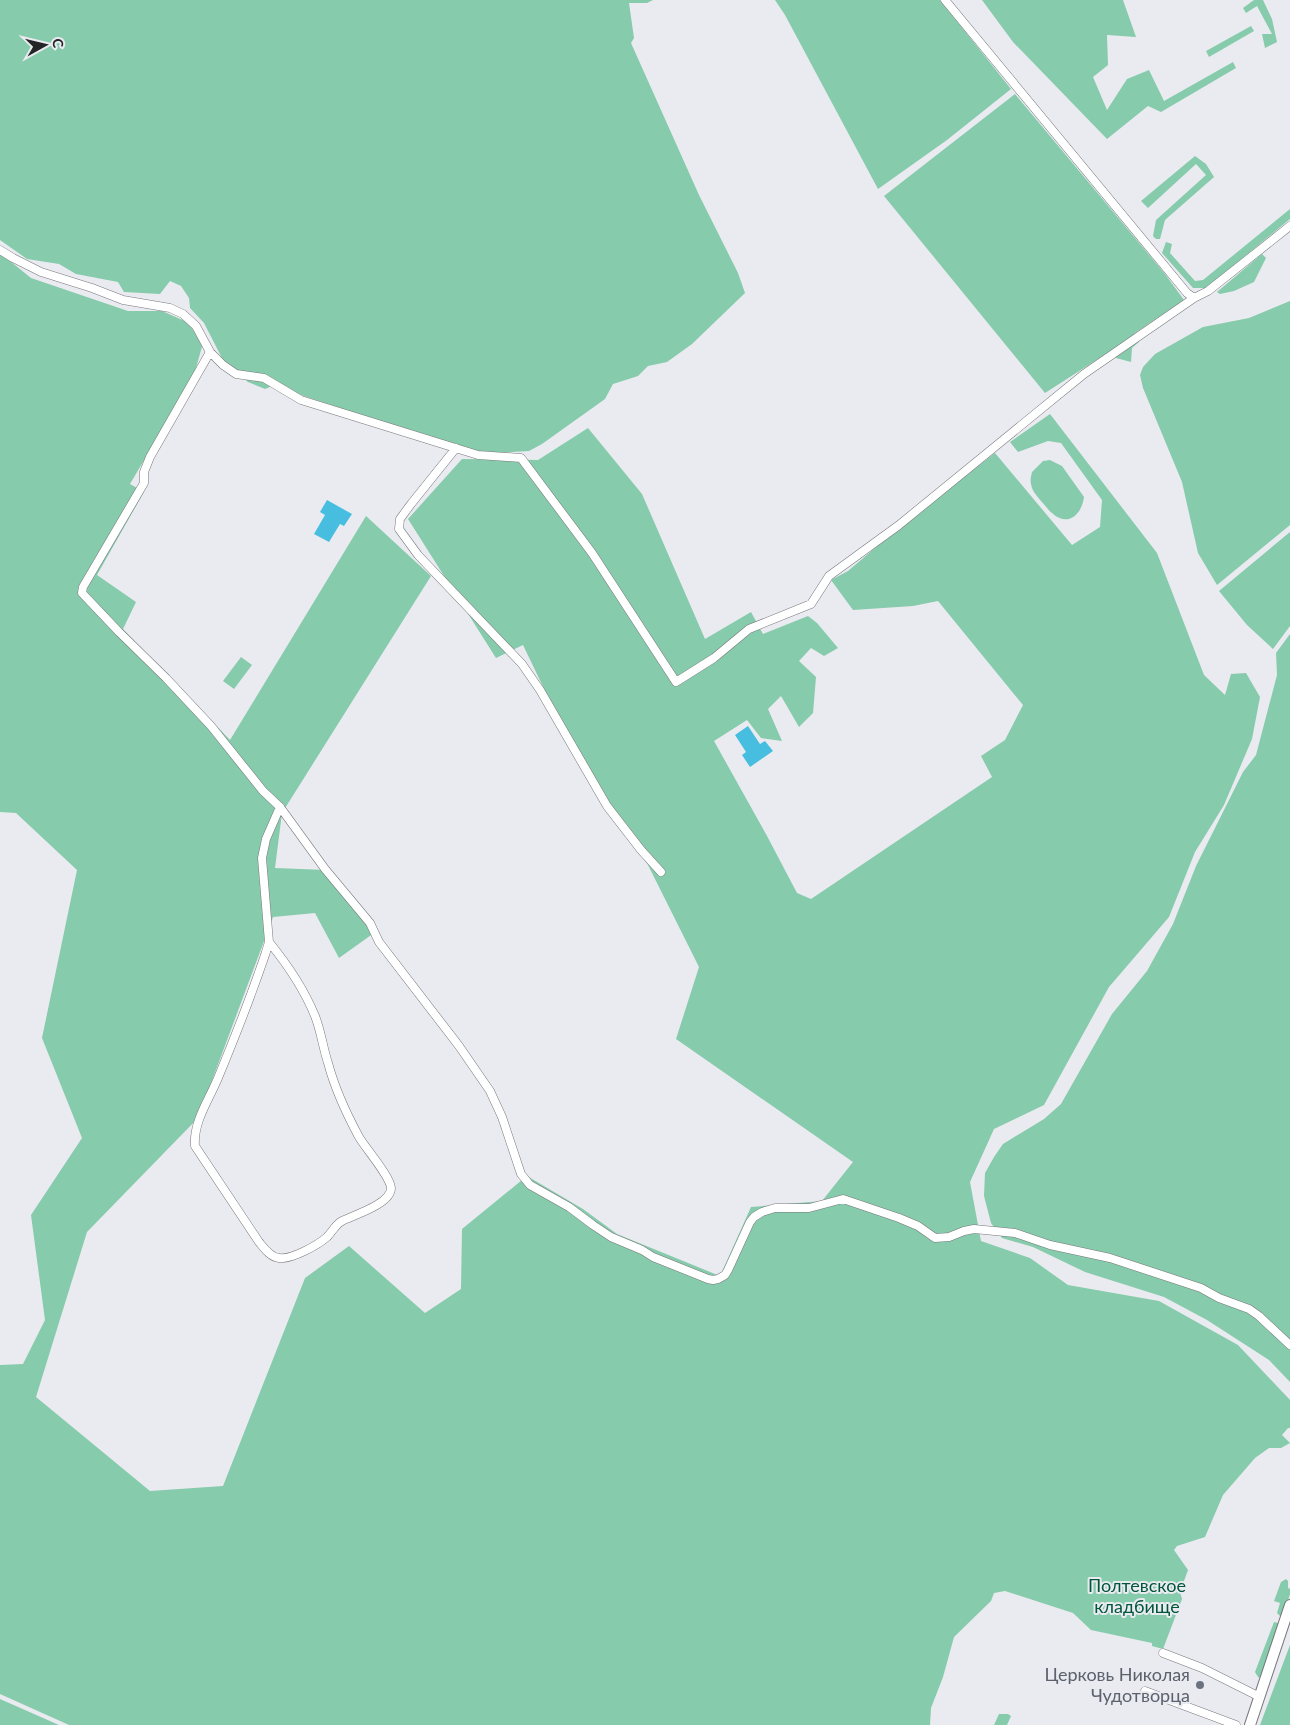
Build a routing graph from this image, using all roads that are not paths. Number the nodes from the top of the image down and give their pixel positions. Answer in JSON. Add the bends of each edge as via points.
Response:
{"nodes":[{"id":1,"x":945,"y":0,"type":"edge"},
{"id":2,"x":1290,"y":226,"type":"edge"},
{"id":3,"x":0,"y":250,"type":"edge"},
{"id":4,"x":1194,"y":298,"type":"junction"},
{"id":5,"x":210,"y":352,"type":"junction"},
{"id":6,"x":456,"y":448,"type":"junction"},
{"id":7,"x":280,"y":807,"type":"junction"},
{"id":8,"x":661,"y":872,"type":"dead end"},
{"id":9,"x":268,"y":942,"type":"junction"},
{"id":10,"x":1290,"y":1345,"type":"edge"},
{"id":11,"x":1290,"y":1605,"type":"edge"},
{"id":12,"x":1163,"y":1653,"type":"dead end"},
{"id":13,"x":1144,"y":1692,"type":"dead end"},
{"id":14,"x":1258,"y":1696,"type":"junction"},
{"id":15,"x":1236,"y":1725,"type":"edge"},
{"id":16,"x":1250,"y":1725,"type":"edge"}],
"edges":[{"from":1,"to":4,"type":"street"},
{"from":2,"to":4,"type":"street","via":[[1208,291]]},
{"from":3,"to":5,"type":"street","via":[[42,272],[123,300],[170,308],[183,314],[196,326]]},
{"from":4,"to":6,"type":"street","via":[[1084,374],[899,525],[828,576],[811,604],[749,629],[714,658],[676,682],[592,553],[521,458],[478,455]]},
{"from":5,"to":6,"type":"street","via":[[236,374],[264,378],[301,400]]},
{"from":5,"to":7,"type":"street","via":[[150,457],[144,483],[82,593],[211,726],[263,791]]},
{"from":6,"to":8,"type":"street","via":[[400,519],[399,529],[418,554],[522,664],[607,806]]},
{"from":7,"to":9,"type":"street","via":[[266,839],[262,858]]},
{"from":7,"to":10,"type":"street","via":[[370,922],[379,942],[490,1091],[522,1174],[530,1185],[568,1206],[611,1237],[708,1279],[718,1279],[728,1270],[750,1222],[762,1212],[775,1208],[809,1208],[843,1199],[918,1226],[935,1238],[949,1238],[974,1229],[1015,1233],[1050,1245],[1110,1258],[1201,1288],[1249,1309]]},
{"from":9,"to":9,"type":"street","via":[[258,977],[197,1124],[195,1139],[196,1146],[259,1242],[271,1255],[286,1258],[312,1248],[332,1233],[338,1224],[377,1206],[389,1194],[390,1188],[346,1113],[328,1066],[315,1016],[286,964]]},
{"from":11,"to":14,"type":"street"},
{"from":12,"to":14,"type":"street"},
{"from":13,"to":15,"type":"street"},
{"from":14,"to":16,"type":"street"}]}
